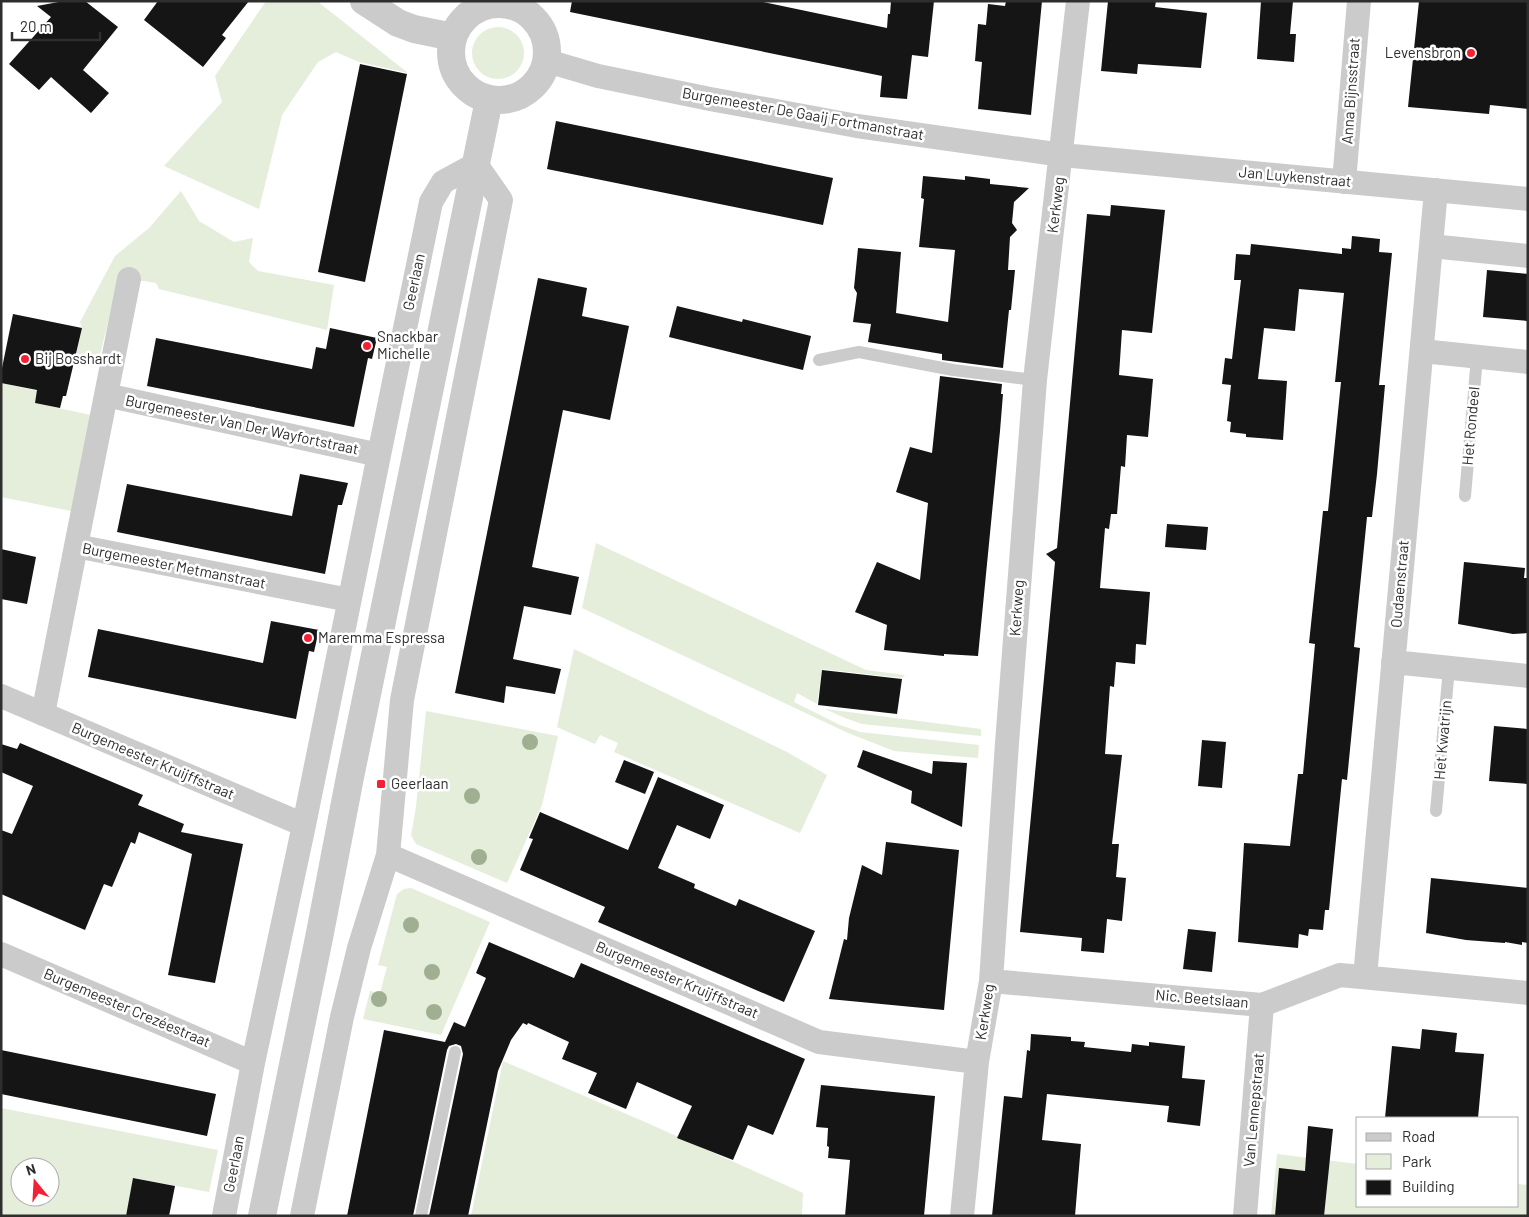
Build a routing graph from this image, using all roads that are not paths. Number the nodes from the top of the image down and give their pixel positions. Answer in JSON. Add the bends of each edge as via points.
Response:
{"nodes":[{"id":1,"x":364,"y":1,"type":"edge"},
{"id":2,"x":1078,"y":1,"type":"edge"},
{"id":3,"x":1358,"y":1,"type":"edge"},
{"id":4,"x":507,"y":3,"type":"edge"},
{"id":5,"x":453,"y":37,"type":"junction"},
{"id":6,"x":547,"y":61,"type":"junction"},
{"id":7,"x":489,"y":100,"type":"junction"},
{"id":8,"x":1062,"y":155,"type":"junction"},
{"id":9,"x":476,"y":164,"type":"junction"},
{"id":10,"x":1344,"y":182,"type":"junction"},
{"id":11,"x":1436,"y":190,"type":"junction"},
{"id":12,"x":1528,"y":199,"type":"edge"},
{"id":13,"x":1431,"y":246,"type":"junction"},
{"id":14,"x":1528,"y":256,"type":"edge"},
{"id":15,"x":129,"y":280,"type":"dead end"},
{"id":16,"x":1422,"y":351,"type":"junction"},
{"id":17,"x":1477,"y":357,"type":"junction"},
{"id":18,"x":819,"y":360,"type":"dead end"},
{"id":19,"x":1528,"y":362,"type":"edge"},
{"id":20,"x":1035,"y":380,"type":"junction"},
{"id":21,"x":106,"y":395,"type":"junction"},
{"id":22,"x":379,"y":454,"type":"junction"},
{"id":23,"x":1465,"y":496,"type":"dead end"},
{"id":24,"x":76,"y":546,"type":"junction"},
{"id":25,"x":349,"y":600,"type":"junction"},
{"id":26,"x":1393,"y":662,"type":"junction"},
{"id":27,"x":1449,"y":668,"type":"junction"},
{"id":28,"x":1528,"y":676,"type":"edge"},
{"id":29,"x":1,"y":696,"type":"edge"},
{"id":30,"x":43,"y":714,"type":"junction"},
{"id":31,"x":1436,"y":811,"type":"dead end"},
{"id":32,"x":304,"y":825,"type":"junction"},
{"id":33,"x":388,"y":855,"type":"junction"},
{"id":34,"x":1,"y":954,"type":"edge"},
{"id":35,"x":1365,"y":978,"type":"junction"},
{"id":36,"x":991,"y":981,"type":"junction"},
{"id":37,"x":1528,"y":993,"type":"edge"},
{"id":38,"x":1262,"y":1005,"type":"junction"},
{"id":39,"x":455,"y":1052,"type":"dead end"},
{"id":40,"x":977,"y":1062,"type":"junction"},
{"id":41,"x":253,"y":1063,"type":"junction"},
{"id":42,"x":224,"y":1216,"type":"edge"},
{"id":43,"x":262,"y":1216,"type":"edge"},
{"id":44,"x":302,"y":1216,"type":"edge"},
{"id":45,"x":421,"y":1216,"type":"edge"},
{"id":46,"x":962,"y":1216,"type":"edge"},
{"id":47,"x":1244,"y":1216,"type":"edge"}],
"edges":[{"from":1,"to":5,"type":"street","via":[[398,23]]},
{"from":2,"to":8,"type":"street","name":"Kerkweg"},
{"from":3,"to":10,"type":"street","name":"Anna Bijnsstraat"},
{"from":4,"to":5,"type":"street","via":[[493,4],[468,14]]},
{"from":4,"to":6,"type":"street","via":[[530,15],[539,24],[545,35]]},
{"from":5,"to":7,"type":"street","via":[[450,50],[457,77],[476,95]]},
{"from":6,"to":7,"type":"street","via":[[536,84],[526,92],[502,101]]},
{"from":6,"to":8,"type":"street","name":"Burgemeester De Gaaij Fortmanstraat","via":[[598,76],[710,99],[848,124]]},
{"from":7,"to":9,"type":"street"},
{"from":8,"to":10,"type":"street","name":"Jan Luykenstraat"},
{"from":8,"to":20,"type":"street","name":"Kerkweg"},
{"from":9,"to":22,"type":"street","name":"Geerlaan","via":[[443,182],[431,202]]},
{"from":9,"to":33,"type":"street","via":[[501,200],[402,700]]},
{"from":9,"to":43,"type":"street"},
{"from":10,"to":11,"type":"street","name":"Jan Luykenstraat"},
{"from":11,"to":12,"type":"street","name":"Jan Luykenstraat"},
{"from":11,"to":13,"type":"street","name":"Oudaenstraat"},
{"from":13,"to":14,"type":"street"},
{"from":13,"to":16,"type":"street","name":"Oudaenstraat"},
{"from":15,"to":21,"type":"street","name":"Burgemeester Van Der Wayfortstraat"},
{"from":16,"to":17,"type":"street"},
{"from":16,"to":26,"type":"street","name":"Oudaenstraat"},
{"from":17,"to":19,"type":"street"},
{"from":17,"to":23,"type":"lane","name":"Het Rondeel"},
{"from":18,"to":20,"type":"lane","via":[[859,352],[952,370]]},
{"from":20,"to":36,"type":"street","name":"Kerkweg"},
{"from":21,"to":22,"type":"street","name":"Burgemeester Van Der Wayfortstraat"},
{"from":21,"to":24,"type":"street","name":"Burgemeester Van Der Wayfortstraat"},
{"from":22,"to":25,"type":"street","name":"Geerlaan"},
{"from":24,"to":25,"type":"street","name":"Burgemeester Metmanstraat"},
{"from":24,"to":30,"type":"street","name":"Burgemeester Metmanstraat"},
{"from":25,"to":32,"type":"street","name":"Geerlaan"},
{"from":26,"to":27,"type":"street"},
{"from":26,"to":35,"type":"street","name":"Oudaenstraat"},
{"from":27,"to":28,"type":"street"},
{"from":27,"to":31,"type":"lane","name":"Het Kwatrijn"},
{"from":29,"to":30,"type":"street","name":"Burgemeester Kruijffstraat"},
{"from":30,"to":32,"type":"street","name":"Burgemeester Kruijffstraat"},
{"from":32,"to":41,"type":"street","name":"Geerlaan"},
{"from":33,"to":40,"type":"street","name":"Burgemeester Kruijffstraat","via":[[819,1042]]},
{"from":33,"to":44,"type":"street","via":[[342,1017]]},
{"from":34,"to":41,"type":"street","name":"Burgemeester Crezéestraat"},
{"from":35,"to":37,"type":"street","name":"Nic. Beetslaan"},
{"from":35,"to":38,"type":"street","name":"Nic. Beetslaan","via":[[1340,976]]},
{"from":36,"to":38,"type":"street","name":"Nic. Beetslaan"},
{"from":36,"to":40,"type":"street","name":"Kerkweg"},
{"from":38,"to":47,"type":"street","name":"Van Lennepstraat"},
{"from":39,"to":45,"type":"lane"},
{"from":40,"to":46,"type":"street","name":"Kerkweg"},
{"from":41,"to":42,"type":"street","name":"Geerlaan"}]}
